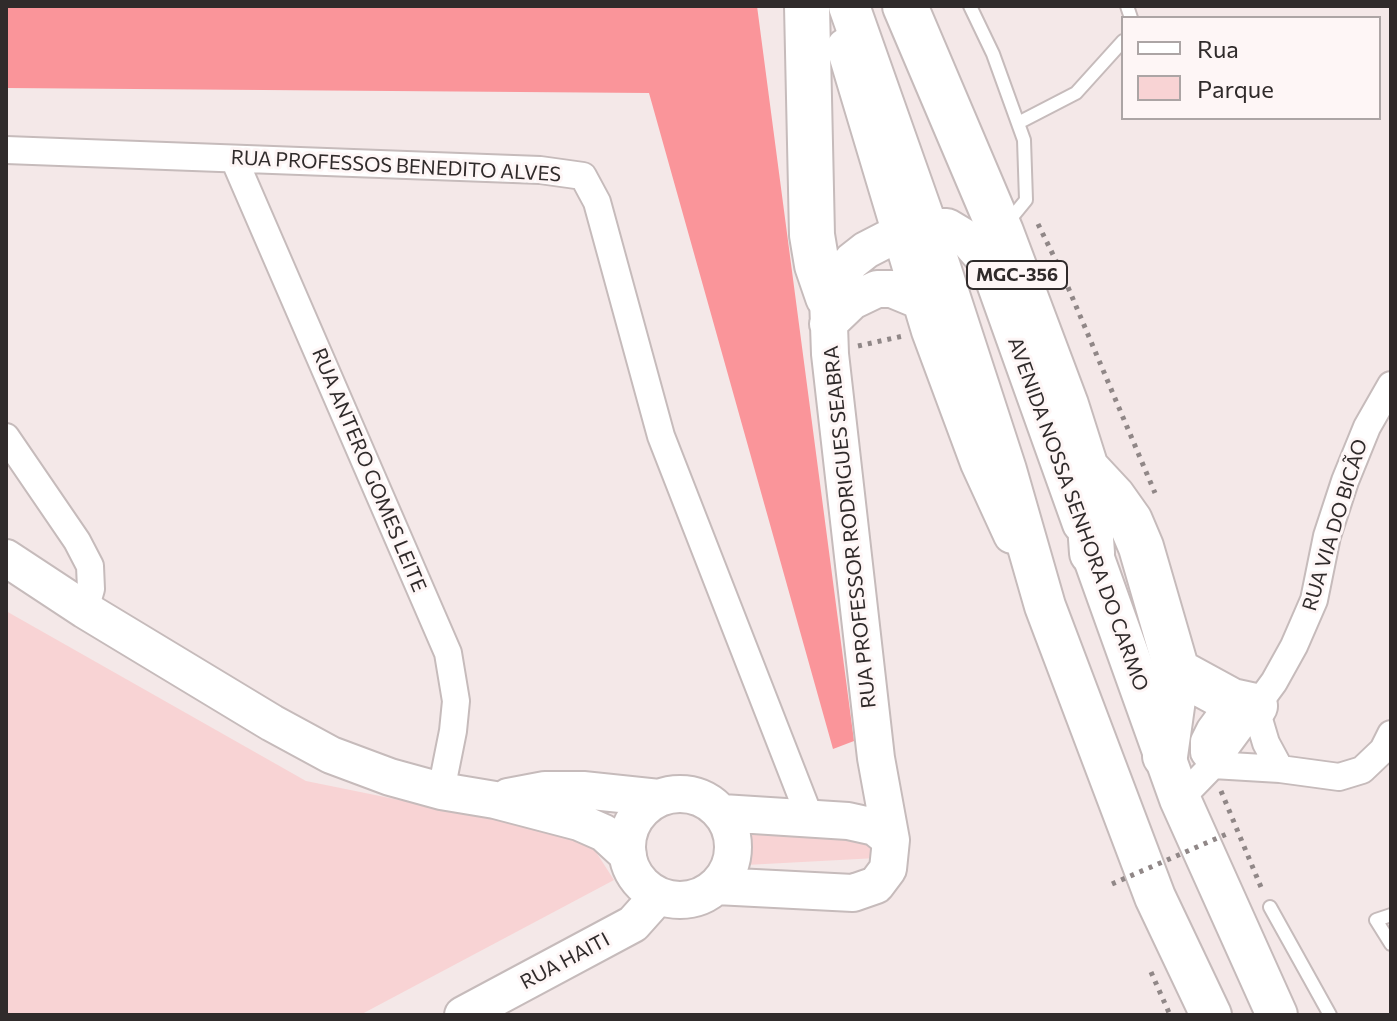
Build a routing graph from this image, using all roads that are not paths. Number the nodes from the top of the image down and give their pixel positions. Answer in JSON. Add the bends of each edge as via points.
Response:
{"nodes":[{"id":1,"x":807,"y":6,"type":"edge"},
{"id":2,"x":834,"y":6,"type":"edge"},
{"id":3,"x":849,"y":6,"type":"edge"},
{"id":4,"x":895,"y":6,"type":"edge"},
{"id":5,"x":905,"y":6,"type":"edge"},
{"id":6,"x":970,"y":6,"type":"edge"},
{"id":7,"x":1121,"y":43,"type":"edge"},
{"id":8,"x":1018,"y":123,"type":"junction"},
{"id":9,"x":6,"y":150,"type":"edge"},
{"id":10,"x":234,"y":159,"type":"junction"},
{"id":11,"x":913,"y":230,"type":"junction"},
{"id":12,"x":1005,"y":232,"type":"junction"},
{"id":13,"x":828,"y":310,"type":"junction"},
{"id":14,"x":916,"y":317,"type":"junction"},
{"id":15,"x":1391,"y":385,"type":"edge"},
{"id":16,"x":6,"y":437,"type":"edge"},
{"id":17,"x":1050,"y":438,"type":"junction"},
{"id":18,"x":992,"y":467,"type":"junction"},
{"id":19,"x":1086,"y":468,"type":"junction"},
{"id":20,"x":1092,"y":553,"type":"junction"},
{"id":21,"x":6,"y":558,"type":"edge"},
{"id":22,"x":85,"y":610,"type":"junction"},
{"id":23,"x":1177,"y":671,"type":"junction"},
{"id":24,"x":1255,"y":706,"type":"junction"},
{"id":25,"x":1391,"y":734,"type":"edge"},
{"id":26,"x":1165,"y":756,"type":"junction"},
{"id":27,"x":876,"y":758,"type":"junction"},
{"id":28,"x":1213,"y":765,"type":"junction"},
{"id":29,"x":1280,"y":769,"type":"junction"},
{"id":30,"x":441,"y":791,"type":"junction"},
{"id":31,"x":659,"y":798,"type":"junction"},
{"id":32,"x":1180,"y":799,"type":"junction"},
{"id":33,"x":495,"y":800,"type":"junction"},
{"id":34,"x":722,"y":813,"type":"junction"},
{"id":35,"x":810,"y":818,"type":"junction"},
{"id":36,"x":848,"y":821,"type":"junction"},
{"id":37,"x":891,"y":840,"type":"junction"},
{"id":38,"x":628,"y":855,"type":"junction"},
{"id":39,"x":716,"y":886,"type":"junction"},
{"id":40,"x":658,"y":896,"type":"junction"},
{"id":41,"x":1270,"y":907,"type":"dead end"},
{"id":42,"x":1391,"y":917,"type":"edge"},
{"id":43,"x":1391,"y":944,"type":"edge"},
{"id":44,"x":463,"y":1015,"type":"edge"},
{"id":45,"x":1211,"y":1015,"type":"edge"},
{"id":46,"x":1277,"y":1015,"type":"edge"},
{"id":47,"x":1330,"y":1015,"type":"edge"}],
"edges":[{"from":1,"to":13,"type":"highway","via":[[812,235]]},
{"from":2,"to":11,"type":"street","number":"MGC-356"},
{"from":3,"to":11,"type":"main road","number":"MGC-356"},
{"from":4,"to":12,"type":"street","name":"AVENIDA NOSSA SENHORA DO CARMO","number":"MGC-356","via":[[931,112]]},
{"from":5,"to":12,"type":"highway","number":"MGC-356"},
{"from":6,"to":8,"type":"lane"},
{"from":7,"to":8,"type":"lane","via":[[1076,93]]},
{"from":8,"to":12,"type":"lane","via":[[1024,140]]},
{"from":9,"to":10,"type":"street","name":"RUA PROFESSOS BENEDITO ALVES"},
{"from":10,"to":30,"type":"street","name":"RUA ANTERO GOMES LEITE","via":[[448,653],[456,701]]},
{"from":10,"to":35,"type":"street","name":"RUA PROFESSOS BENEDITO ALVES","via":[[583,176],[597,202],[661,436]]},
{"from":11,"to":12,"type":"street","via":[[947,227],[967,239]]},
{"from":11,"to":13,"type":"street","via":[[852,261],[838,277]]},
{"from":11,"to":14,"type":"street","number":"MGC-356"},
{"from":11,"to":18,"type":"main road","number":"MGC-356"},
{"from":12,"to":17,"type":"street","name":"AVENIDA NOSSA SENHORA DO CARMO","number":"MGC-356"},
{"from":12,"to":19,"type":"highway","number":"MGC-356"},
{"from":13,"to":14,"type":"street","via":[[877,289],[892,289]]},
{"from":13,"to":27,"type":"street","name":"RUA PROFESSOR RODRIGUES SEABRA"},
{"from":14,"to":18,"type":"street","number":"MGC-356"},
{"from":15,"to":24,"type":"street","name":"RUA VIA DO BICÃO","via":[[1345,481],[1314,600],[1274,682]]},
{"from":16,"to":22,"type":"street","via":[[90,566]]},
{"from":17,"to":18,"type":"street","via":[[1022,467]]},
{"from":17,"to":20,"type":"street","name":"AVENIDA NOSSA SENHORA DO CARMO","number":"MGC-356"},
{"from":18,"to":45,"type":"main road","number":"MGC-356","via":[[1155,897]]},
{"from":19,"to":20,"type":"highway","number":"MGC-356"},
{"from":19,"to":23,"type":"highway","via":[[1130,521]]},
{"from":20,"to":26,"type":"main road","name":"AVENIDA NOSSA SENHORA DO CARMO","number":"MGC-356"},
{"from":21,"to":22,"type":"street"},
{"from":22,"to":30,"type":"street","via":[[331,755]]},
{"from":23,"to":24,"type":"highway","via":[[1232,701]]},
{"from":23,"to":26,"type":"highway"},
{"from":24,"to":28,"type":"street","via":[[1221,714],[1210,729],[1204,753]]},
{"from":24,"to":29,"type":"street"},
{"from":25,"to":29,"type":"street","via":[[1362,770],[1339,777]]},
{"from":26,"to":32,"type":"main road","name":"AVENIDA NOSSA SENHORA DO CARMO","number":"MGC-356"},
{"from":27,"to":36,"type":"street","name":"RUA PROFESSOR RODRIGUES SEABRA","via":[[862,800]]},
{"from":27,"to":37,"type":"street","name":"RUA PROFESSOR RODRIGUES SEABRA"},
{"from":28,"to":29,"type":"street"},
{"from":28,"to":32,"type":"street"},
{"from":30,"to":33,"type":"street"},
{"from":31,"to":33,"type":"street","via":[[545,790]]},
{"from":31,"to":34,"type":"street","via":[[693,795]]},
{"from":31,"to":38,"type":"street","via":[[634,821]]},
{"from":32,"to":46,"type":"main road","name":"AVENIDA NOSSA SENHORA DO CARMO","number":"MGC-356"},
{"from":33,"to":38,"type":"street","via":[[579,822],[604,833]]},
{"from":34,"to":35,"type":"street"},
{"from":34,"to":39,"type":"street","via":[[734,843],[726,874]]},
{"from":35,"to":36,"type":"street"},
{"from":36,"to":37,"type":"street","via":[[875,827]]},
{"from":37,"to":39,"type":"street","via":[[888,869],[866,891]]},
{"from":38,"to":40,"type":"street","via":[[638,879]]},
{"from":39,"to":40,"type":"street","via":[[689,900]]},
{"from":40,"to":44,"type":"street","name":"RUA HAITI","via":[[633,924]]},
{"from":41,"to":47,"type":"lane"},
{"from":42,"to":43,"type":"lane","via":[[1376,920]]}]}
